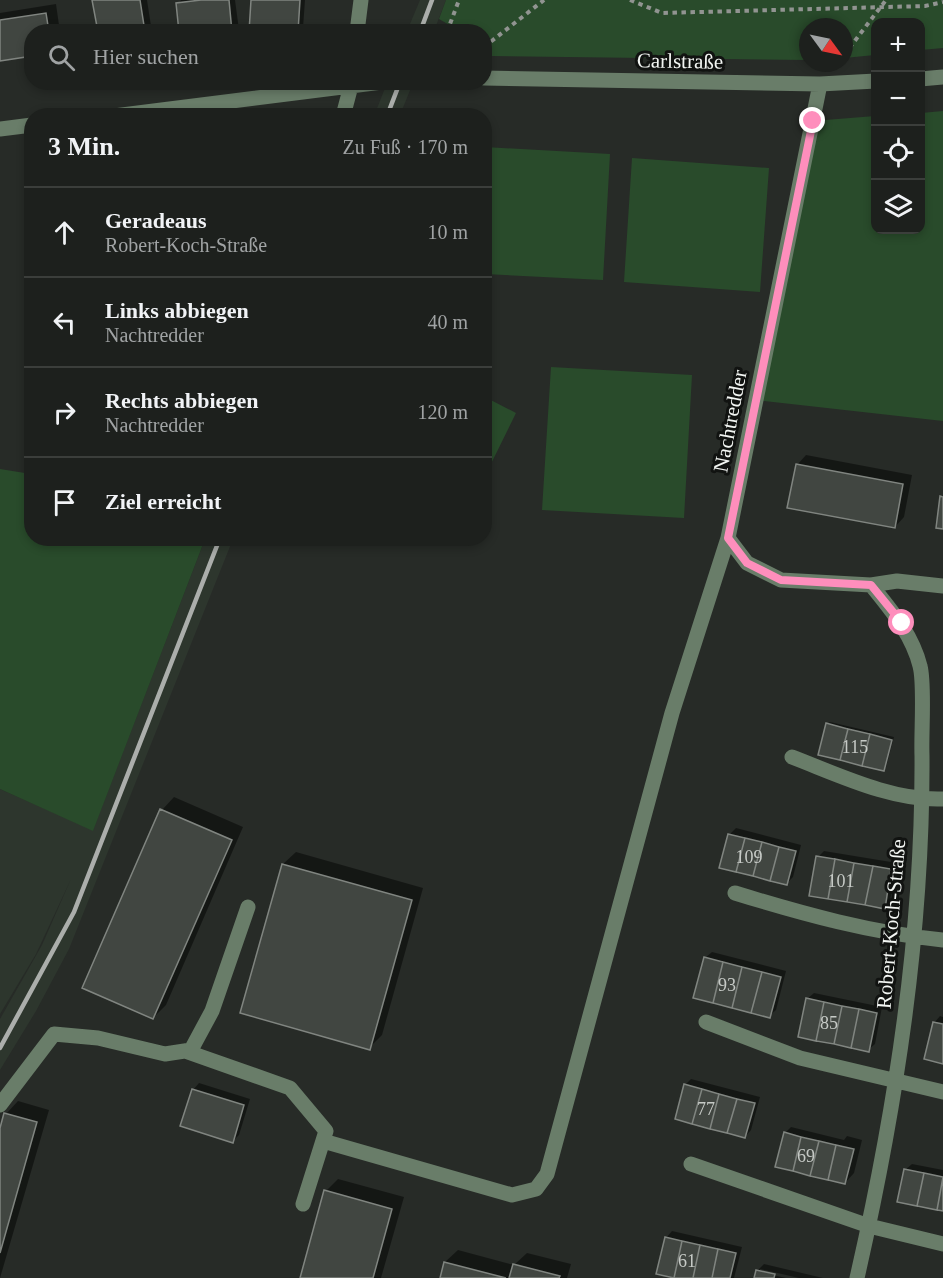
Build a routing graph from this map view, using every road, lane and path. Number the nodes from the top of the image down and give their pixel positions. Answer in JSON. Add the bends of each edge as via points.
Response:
{"nodes":[{"id":1,"x":361,"y":0,"type":"edge"},
{"id":2,"x":459,"y":0,"type":"edge"},
{"id":3,"x":544,"y":0,"type":"edge"},
{"id":4,"x":630,"y":0,"type":"edge"},
{"id":5,"x":886,"y":0,"type":"edge"},
{"id":6,"x":943,"y":2,"type":"edge"},
{"id":7,"x":883,"y":6,"type":"junction"},
{"id":8,"x":358,"y":24,"type":"edge"},
{"id":9,"x":450,"y":24,"type":"edge"},
{"id":10,"x":492,"y":41,"type":"edge"},
{"id":11,"x":853,"y":44,"type":"edge"},
{"id":12,"x":943,"y":77,"type":"edge"},
{"id":13,"x":492,"y":78,"type":"edge"},
{"id":14,"x":925,"y":79,"type":"edge"},
{"id":15,"x":871,"y":81,"type":"edge"},
{"id":16,"x":820,"y":84,"type":"junction"},
{"id":17,"x":328,"y":90,"type":"edge"},
{"id":18,"x":350,"y":90,"type":"edge"},
{"id":19,"x":180,"y":108,"type":"edge"},
{"id":20,"x":346,"y":108,"type":"edge"},
{"id":21,"x":24,"y":126,"type":"edge"},
{"id":22,"x":0,"y":129,"type":"edge"},
{"id":23,"x":728,"y":538,"type":"junction"},
{"id":24,"x":871,"y":585,"type":"junction"},
{"id":25,"x":943,"y":586,"type":"edge"},
{"id":26,"x":792,"y":757,"type":"dead end"},
{"id":27,"x":943,"y":799,"type":"edge"},
{"id":28,"x":922,"y":800,"type":"junction"},
{"id":29,"x":735,"y":893,"type":"dead end"},
{"id":30,"x":248,"y":907,"type":"dead end"},
{"id":31,"x":914,"y":937,"type":"junction"},
{"id":32,"x":943,"y":940,"type":"edge"},
{"id":33,"x":706,"y":1022,"type":"dead end"},
{"id":34,"x":185,"y":1051,"type":"junction"},
{"id":35,"x":896,"y":1082,"type":"junction"},
{"id":36,"x":943,"y":1092,"type":"edge"},
{"id":37,"x":0,"y":1105,"type":"edge"},
{"id":38,"x":323,"y":1141,"type":"junction"},
{"id":39,"x":691,"y":1164,"type":"dead end"},
{"id":40,"x":303,"y":1204,"type":"dead end"},
{"id":41,"x":869,"y":1226,"type":"junction"},
{"id":42,"x":943,"y":1244,"type":"edge"},
{"id":43,"x":857,"y":1278,"type":"edge"}],
"edges":[{"from":1,"to":8,"type":"street"},
{"from":2,"to":9,"type":"path"},
{"from":3,"to":10,"type":"path"},
{"from":4,"to":7,"type":"path","via":[[662,13]]},
{"from":5,"to":7,"type":"path"},
{"from":6,"to":7,"type":"path"},
{"from":7,"to":11,"type":"path"},
{"from":12,"to":14,"type":"street"},
{"from":13,"to":16,"type":"street","name":"Carlstraße"},
{"from":15,"to":16,"type":"street","name":"Carlstraße"},
{"from":16,"to":23,"type":"street","name":"Nachtredder"},
{"from":17,"to":19,"type":"street"},
{"from":18,"to":20,"type":"street"},
{"from":21,"to":22,"type":"street"},
{"from":23,"to":24,"type":"street","via":[[747,563],[781,580]]},
{"from":23,"to":38,"type":"street","name":"Nachtredder","via":[[672,713],[547,1174],[536,1188],[512,1195]]},
{"from":24,"to":25,"type":"street","via":[[897,581]]},
{"from":24,"to":28,"type":"street","name":"Robert-Koch-Straße","via":[[902,623],[921,667]]},
{"from":26,"to":28,"type":"street"},
{"from":27,"to":28,"type":"street"},
{"from":28,"to":31,"type":"street","name":"Robert-Koch-Straße"},
{"from":29,"to":31,"type":"street","via":[[809,916]]},
{"from":30,"to":34,"type":"street","via":[[212,1011],[191,1050]]},
{"from":31,"to":32,"type":"street"},
{"from":31,"to":35,"type":"street","name":"Robert-Koch-Straße"},
{"from":33,"to":35,"type":"street","via":[[800,1058]]},
{"from":34,"to":37,"type":"street","via":[[165,1054],[98,1038],[54,1034]]},
{"from":34,"to":38,"type":"street","via":[[290,1088],[326,1131]]},
{"from":35,"to":36,"type":"street"},
{"from":35,"to":41,"type":"street","name":"Robert-Koch-Straße"},
{"from":38,"to":40,"type":"street"},
{"from":39,"to":41,"type":"street"},
{"from":41,"to":42,"type":"street"},
{"from":41,"to":43,"type":"street","name":"Robert-Koch-Straße"}]}
